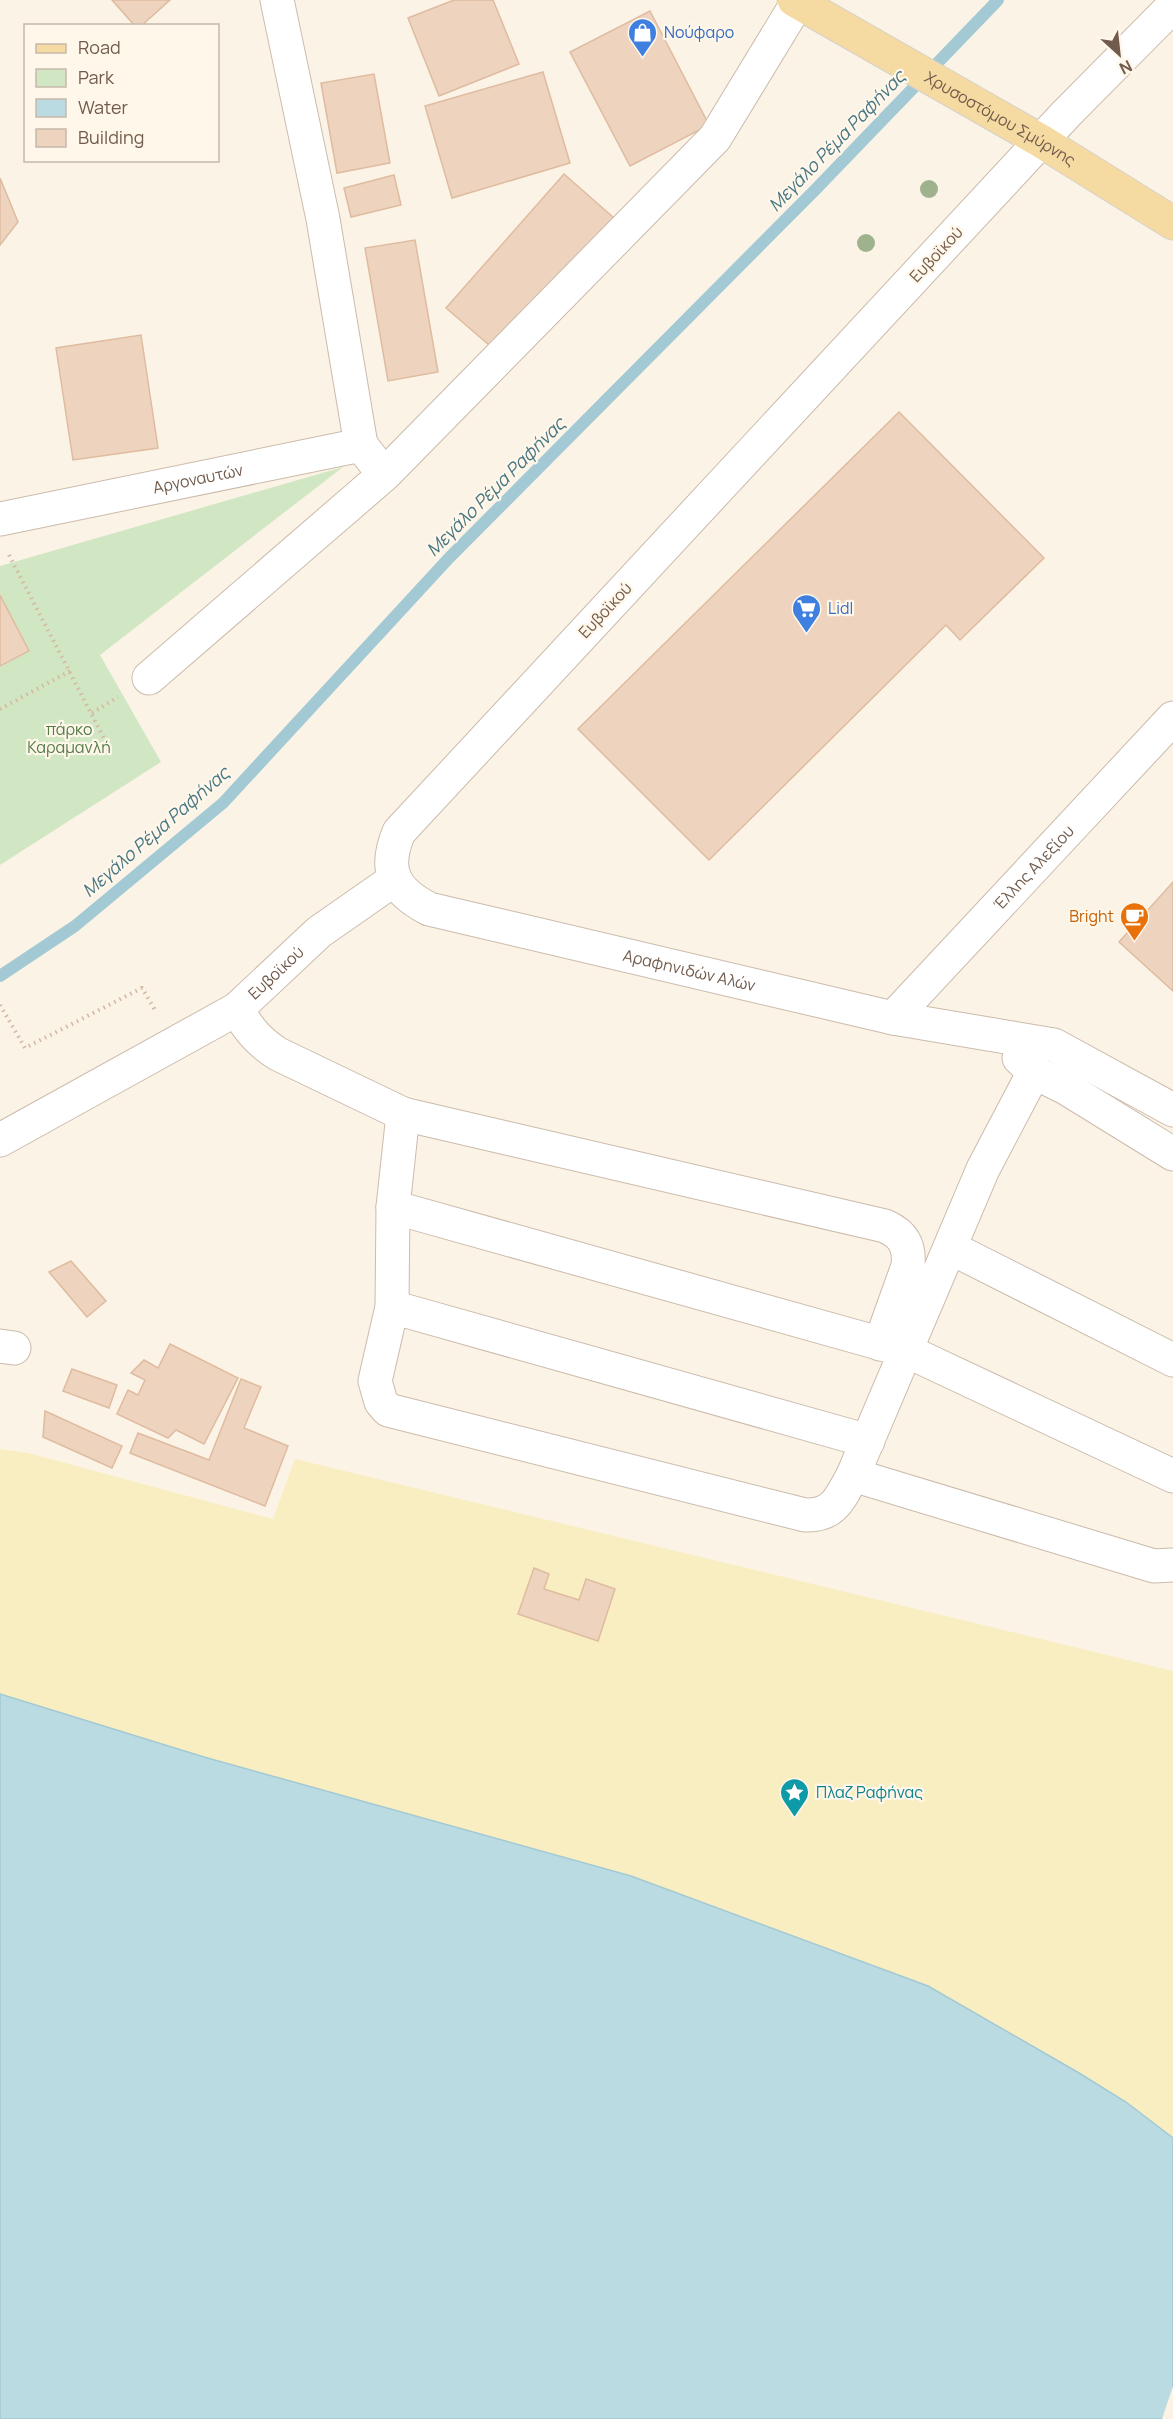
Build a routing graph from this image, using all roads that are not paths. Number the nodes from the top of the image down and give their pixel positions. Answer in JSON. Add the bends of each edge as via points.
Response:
{"nodes":[{"id":1,"x":277,"y":0,"type":"edge"},
{"id":2,"x":797,"y":1,"type":"edge"},
{"id":3,"x":1173,"y":6,"type":"edge"},
{"id":4,"x":1041,"y":141,"type":"junction"},
{"id":5,"x":1173,"y":223,"type":"edge"},
{"id":6,"x":361,"y":445,"type":"junction"},
{"id":7,"x":385,"y":474,"type":"junction"},
{"id":8,"x":3,"y":534,"type":"edge"},
{"id":9,"x":149,"y":678,"type":"dead end"},
{"id":10,"x":1173,"y":718,"type":"edge"},
{"id":11,"x":395,"y":879,"type":"junction"},
{"id":12,"x":237,"y":1009,"type":"junction"},
{"id":13,"x":893,"y":1018,"type":"junction"},
{"id":14,"x":997,"y":1036,"type":"junction"},
{"id":15,"x":1034,"y":1072,"type":"junction"},
{"id":16,"x":1173,"y":1110,"type":"edge"},
{"id":17,"x":403,"y":1114,"type":"junction"},
{"id":18,"x":0,"y":1140,"type":"edge"},
{"id":19,"x":1173,"y":1154,"type":"edge"},
{"id":20,"x":393,"y":1207,"type":"junction"},
{"id":21,"x":951,"y":1248,"type":"junction"},
{"id":22,"x":392,"y":1307,"type":"junction"},
{"id":23,"x":894,"y":1347,"type":"junction"},
{"id":24,"x":1173,"y":1360,"type":"edge"},
{"id":25,"x":868,"y":1441,"type":"junction"},
{"id":26,"x":853,"y":1475,"type":"junction"},
{"id":27,"x":1173,"y":1476,"type":"edge"},
{"id":28,"x":1173,"y":1565,"type":"edge"}],
"edges":[{"from":1,"to":6,"type":"street","via":[[323,219]]},
{"from":2,"to":4,"type":"main road","name":"Χρυσοστόμου Σμύρνης"},
{"from":2,"to":7,"type":"street","via":[[716,138]]},
{"from":3,"to":4,"type":"street","name":"Ευβοϊκού"},
{"from":4,"to":5,"type":"main road","name":"Χρυσοστόμου Σμύρνης"},
{"from":4,"to":11,"type":"street","name":"Ευβοϊκού","via":[[399,831],[390,864]]},
{"from":6,"to":7,"type":"street"},
{"from":6,"to":8,"type":"street","name":"Αργοναυτών"},
{"from":7,"to":9,"type":"street"},
{"from":10,"to":13,"type":"street","name":"Έλλης Αλεξίου"},
{"from":11,"to":12,"type":"street","name":"Ευβοϊκού","via":[[319,932]]},
{"from":11,"to":13,"type":"street","name":"Αραφηνιδών Αλών","via":[[401,891],[429,909]]},
{"from":12,"to":17,"type":"street","via":[[261,1043],[278,1054]]},
{"from":12,"to":18,"type":"street","name":"Ευβοϊκού"},
{"from":13,"to":14,"type":"street","name":"Αραφηνιδών Αλών"},
{"from":14,"to":15,"type":"street"},
{"from":14,"to":16,"type":"street","name":"Αραφηνιδών Αλών","via":[[1054,1044]]},
{"from":15,"to":19,"type":"street"},
{"from":15,"to":21,"type":"street","via":[[983,1169]]},
{"from":17,"to":20,"type":"street"},
{"from":17,"to":23,"type":"street","via":[[897,1231],[905,1241],[908,1260]]},
{"from":20,"to":22,"type":"street"},
{"from":20,"to":23,"type":"street"},
{"from":21,"to":23,"type":"street"},
{"from":21,"to":24,"type":"street"},
{"from":22,"to":25,"type":"street"},
{"from":22,"to":26,"type":"street","via":[[375,1381],[381,1402],[399,1415],[805,1515],[824,1513],[833,1507]]},
{"from":23,"to":25,"type":"street"},
{"from":23,"to":27,"type":"street"},
{"from":25,"to":26,"type":"street"},
{"from":26,"to":28,"type":"street","via":[[1154,1566]]}]}
